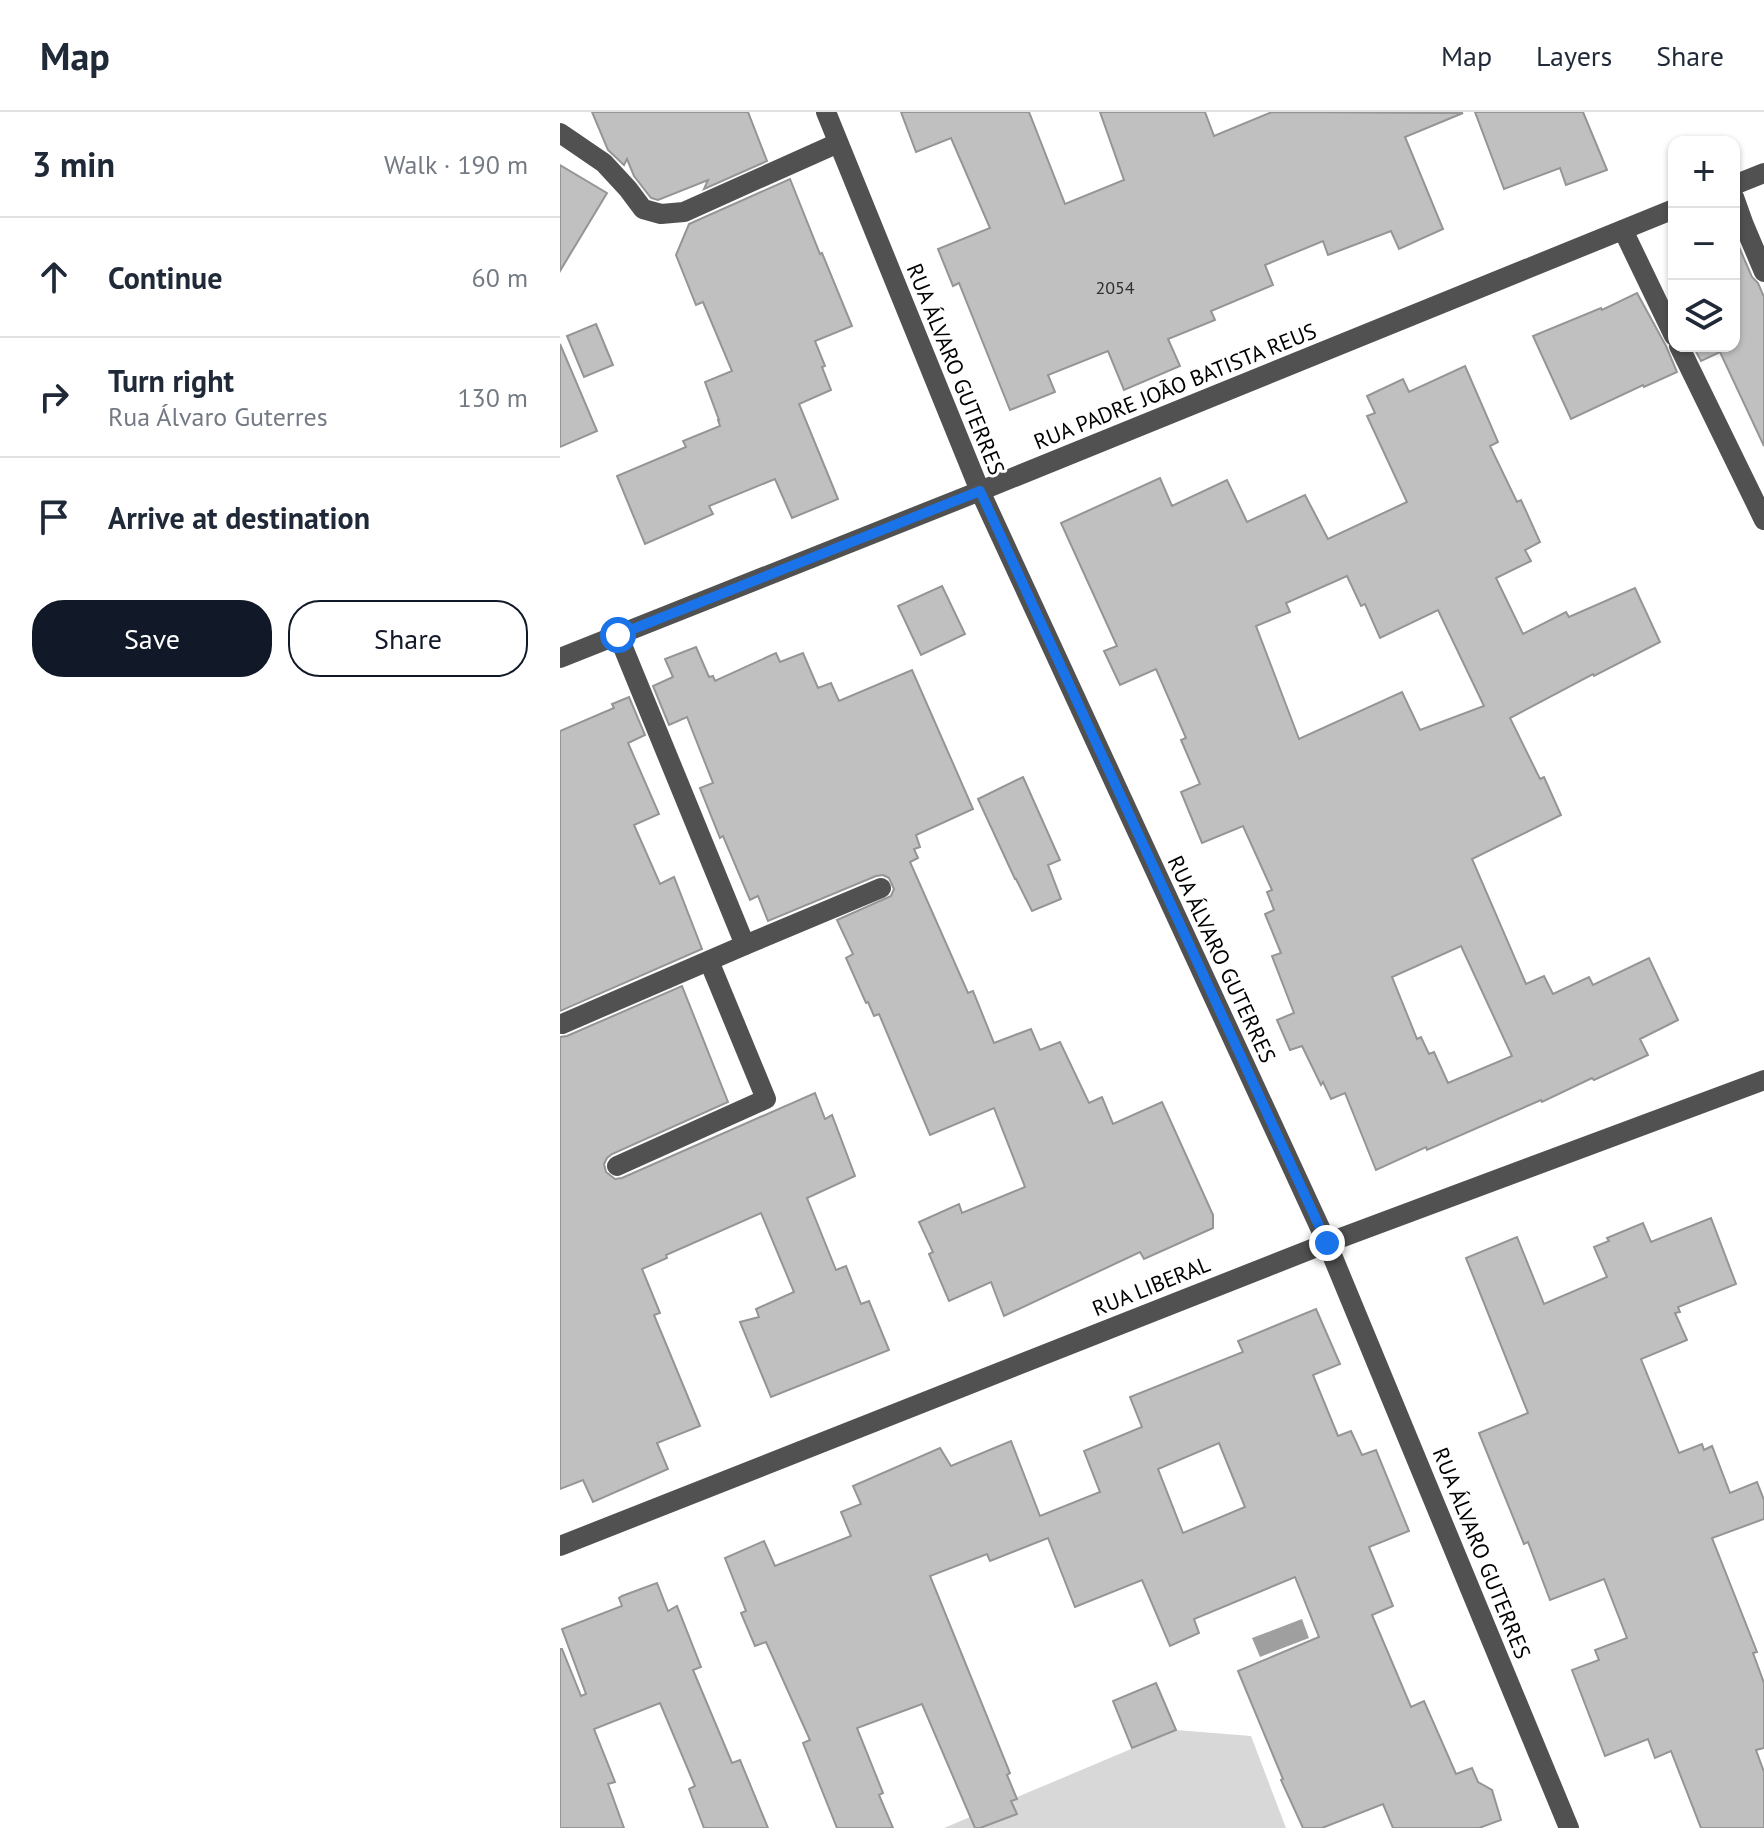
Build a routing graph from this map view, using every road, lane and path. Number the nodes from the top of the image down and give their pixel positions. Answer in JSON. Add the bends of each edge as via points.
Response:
{"nodes":[{"id":1,"x":826,"y":112,"type":"edge"},
{"id":2,"x":560,"y":133,"type":"edge"},
{"id":3,"x":838,"y":143,"type":"junction"},
{"id":4,"x":1764,"y":173,"type":"edge"},
{"id":5,"x":1740,"y":183,"type":"edge"},
{"id":6,"x":1738,"y":208,"type":"edge"},
{"id":7,"x":1668,"y":211,"type":"edge"},
{"id":8,"x":1623,"y":230,"type":"junction"},
{"id":9,"x":1764,"y":272,"type":"edge"},
{"id":10,"x":1668,"y":324,"type":"edge"},
{"id":11,"x":1682,"y":352,"type":"edge"},
{"id":12,"x":980,"y":491,"type":"junction"},
{"id":13,"x":1764,"y":520,"type":"edge"},
{"id":14,"x":618,"y":635,"type":"junction"},
{"id":15,"x":560,"y":658,"type":"edge"},
{"id":16,"x":881,"y":888,"type":"dead end"},
{"id":17,"x":745,"y":945,"type":"junction"},
{"id":18,"x":709,"y":961,"type":"junction"},
{"id":19,"x":562,"y":1024,"type":"dead end"},
{"id":20,"x":1764,"y":1080,"type":"edge"},
{"id":21,"x":617,"y":1166,"type":"dead end"},
{"id":22,"x":1327,"y":1243,"type":"junction"},
{"id":23,"x":560,"y":1546,"type":"edge"},
{"id":24,"x":1569,"y":1828,"type":"edge"}],
"edges":[{"from":1,"to":3,"type":"street","name":"RUA ÁLVARO GUTERRES"},
{"from":2,"to":3,"type":"street","via":[[604,163],[643,209],[661,214],[684,212]]},
{"from":3,"to":12,"type":"street","name":"RUA ÁLVARO GUTERRES"},
{"from":4,"to":5,"type":"street"},
{"from":6,"to":9,"type":"street"},
{"from":7,"to":8,"type":"street","name":"RUA PADRE JOÃO BATISTA REUS"},
{"from":8,"to":10,"type":"street"},
{"from":8,"to":12,"type":"street","name":"RUA PADRE JOÃO BATISTA REUS"},
{"from":11,"to":13,"type":"street"},
{"from":12,"to":14,"type":"street","name":"RUA PADRE JOÃO BATISTA REUS"},
{"from":12,"to":22,"type":"street","name":"RUA ÁLVARO GUTERRES"},
{"from":14,"to":15,"type":"street","name":"RUA PADRE JOÃO BATISTA REUS"},
{"from":14,"to":17,"type":"street"},
{"from":16,"to":17,"type":"street"},
{"from":17,"to":18,"type":"street"},
{"from":18,"to":19,"type":"street"},
{"from":18,"to":21,"type":"street","via":[[766,1099]]},
{"from":20,"to":22,"type":"street","name":"RUA LIBERAL"},
{"from":22,"to":23,"type":"street","name":"RUA LIBERAL"},
{"from":22,"to":24,"type":"street","name":"RUA ÁLVARO GUTERRES"}]}
